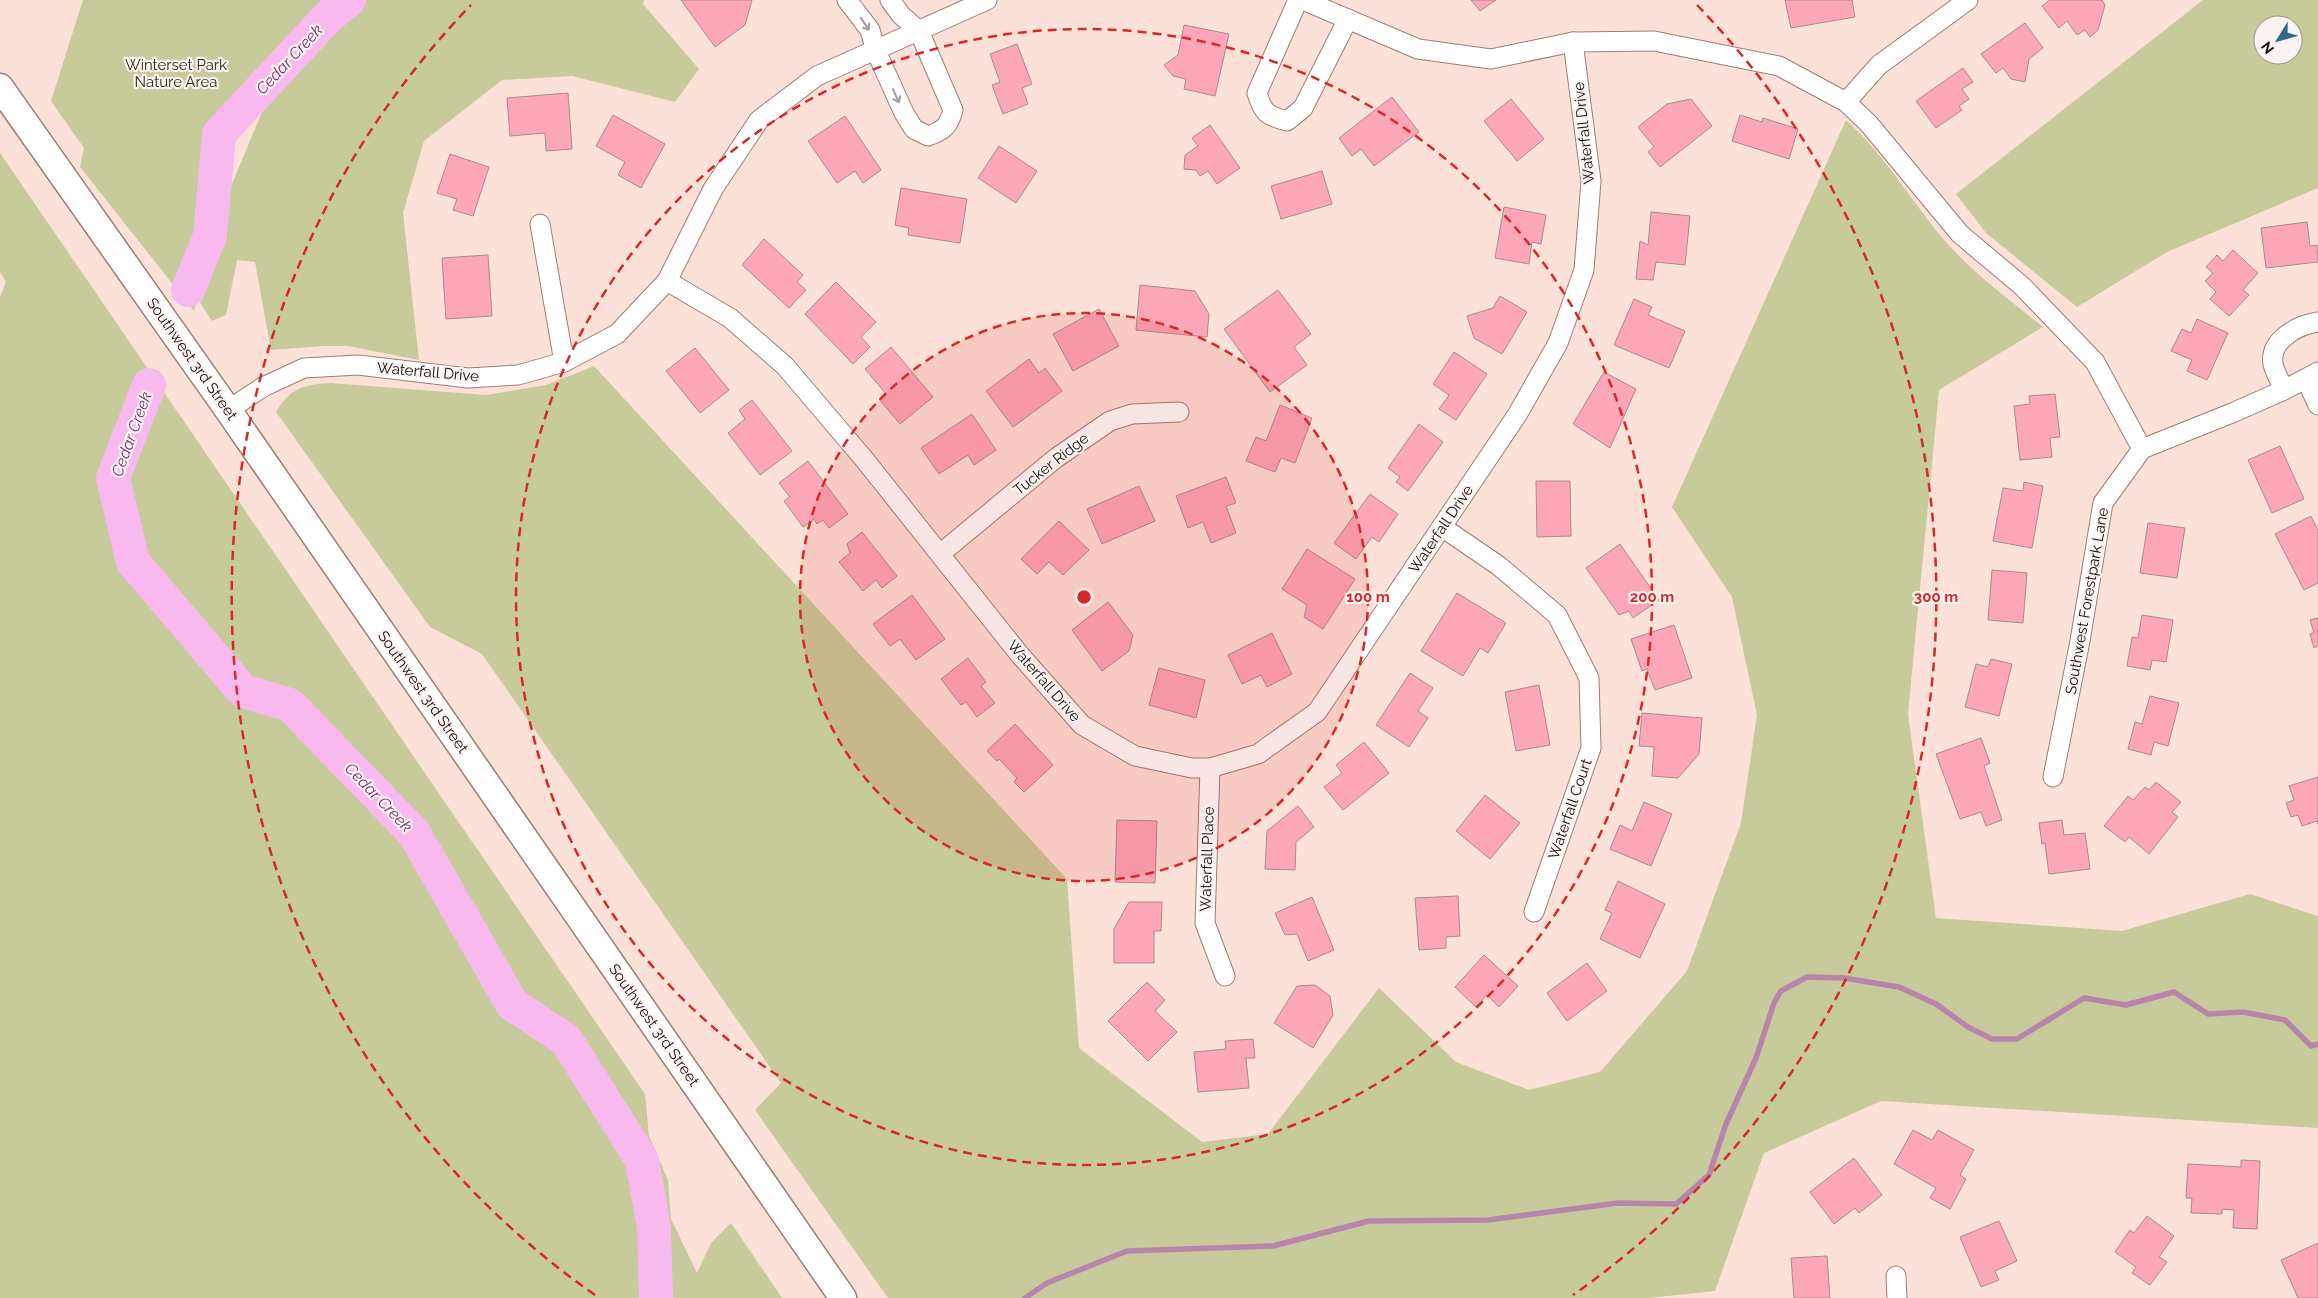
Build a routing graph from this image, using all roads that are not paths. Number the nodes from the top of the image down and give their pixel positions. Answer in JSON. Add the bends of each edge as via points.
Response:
{"nodes":[{"id":1,"x":847,"y":0,"type":"edge"},
{"id":2,"x":890,"y":0,"type":"edge"},
{"id":3,"x":987,"y":0,"type":"edge"},
{"id":4,"x":1298,"y":0,"type":"edge"},
{"id":5,"x":1303,"y":0,"type":"edge"},
{"id":6,"x":1968,"y":0,"type":"edge"},
{"id":7,"x":1348,"y":19,"type":"junction"},
{"id":8,"x":919,"y":31,"type":"junction"},
{"id":9,"x":1573,"y":42,"type":"junction"},
{"id":10,"x":876,"y":51,"type":"junction"},
{"id":11,"x":0,"y":87,"type":"edge"},
{"id":12,"x":1846,"y":102,"type":"junction"},
{"id":13,"x":540,"y":224,"type":"dead end"},
{"id":14,"x":667,"y":281,"type":"junction"},
{"id":15,"x":2318,"y":322,"type":"edge"},
{"id":16,"x":564,"y":362,"type":"junction"},
{"id":17,"x":2312,"y":376,"type":"edge"},
{"id":18,"x":2284,"y":390,"type":"junction"},
{"id":19,"x":2318,"y":404,"type":"edge"},
{"id":20,"x":228,"y":410,"type":"junction"},
{"id":21,"x":1179,"y":412,"type":"dead end"},
{"id":22,"x":2142,"y":449,"type":"junction"},
{"id":23,"x":1442,"y":527,"type":"junction"},
{"id":24,"x":940,"y":554,"type":"junction"},
{"id":25,"x":1210,"y":768,"type":"junction"},
{"id":26,"x":2053,"y":777,"type":"dead end"},
{"id":27,"x":1534,"y":912,"type":"dead end"},
{"id":28,"x":1225,"y":976,"type":"dead end"},
{"id":29,"x":1896,"y":1276,"type":"dead end"},
{"id":30,"x":843,"y":1298,"type":"edge"},
{"id":31,"x":1897,"y":1298,"type":"edge"}],
"edges":[{"from":1,"to":10,"type":"street","one_way":true,"via":[[870,30]]},
{"from":2,"to":8,"type":"street"},
{"from":3,"to":8,"type":"street"},
{"from":4,"to":7,"type":"street","via":[[1257,93],[1262,109],[1273,118],[1287,121],[1303,108]]},
{"from":5,"to":7,"type":"street"},
{"from":6,"to":12,"type":"street","via":[[1879,65]]},
{"from":7,"to":9,"type":"street","via":[[1418,49],[1491,59]]},
{"from":8,"to":10,"type":"street"},
{"from":10,"to":8,"type":"street","one_way":true,"via":[[914,128],[928,136],[940,132],[949,123],[953,110]]},
{"from":9,"to":12,"type":"street","via":[[1654,41],[1779,66]]},
{"from":9,"to":23,"type":"street","name":"Waterfall Drive","via":[[1591,181],[1584,270],[1558,343],[1517,416]]},
{"from":10,"to":14,"type":"street","via":[[817,76],[759,120],[713,189]]},
{"from":11,"to":20,"type":"main road","name":"Southwest 3rd Street"},
{"from":12,"to":22,"type":"street","via":[[1870,124],[1960,234],[2022,286],[2095,362]]},
{"from":13,"to":16,"type":"street"},
{"from":14,"to":16,"type":"street","name":"Waterfall Drive","via":[[617,334]]},
{"from":14,"to":24,"type":"street","name":"Waterfall Drive","via":[[730,318],[785,366]]},
{"from":15,"to":18,"type":"street","via":[[2290,332],[2276,345],[2273,364]]},
{"from":16,"to":20,"type":"street","name":"Waterfall Drive","via":[[518,375],[468,378],[358,365],[304,368],[263,387]]},
{"from":17,"to":18,"type":"street"},
{"from":17,"to":19,"type":"street"},
{"from":18,"to":22,"type":"street"},
{"from":20,"to":30,"type":"main road","name":"Southwest 3rd Street"},
{"from":21,"to":24,"type":"street","name":"Tucker Ridge","via":[[1132,414],[1110,421],[1056,458]]},
{"from":22,"to":26,"type":"street","name":"Southwest Forestpark Lane","via":[[2103,503]]},
{"from":23,"to":25,"type":"street","name":"Waterfall Drive","via":[[1317,712],[1258,754]]},
{"from":23,"to":27,"type":"street","name":"Waterfall Court","via":[[1499,566],[1557,615],[1589,678],[1591,748]]},
{"from":24,"to":25,"type":"street","name":"Waterfall Drive","via":[[1020,655],[1082,725],[1135,756],[1192,768]]},
{"from":25,"to":28,"type":"street","name":"Waterfall Place","via":[[1205,923]]},
{"from":29,"to":31,"type":"street"}]}
